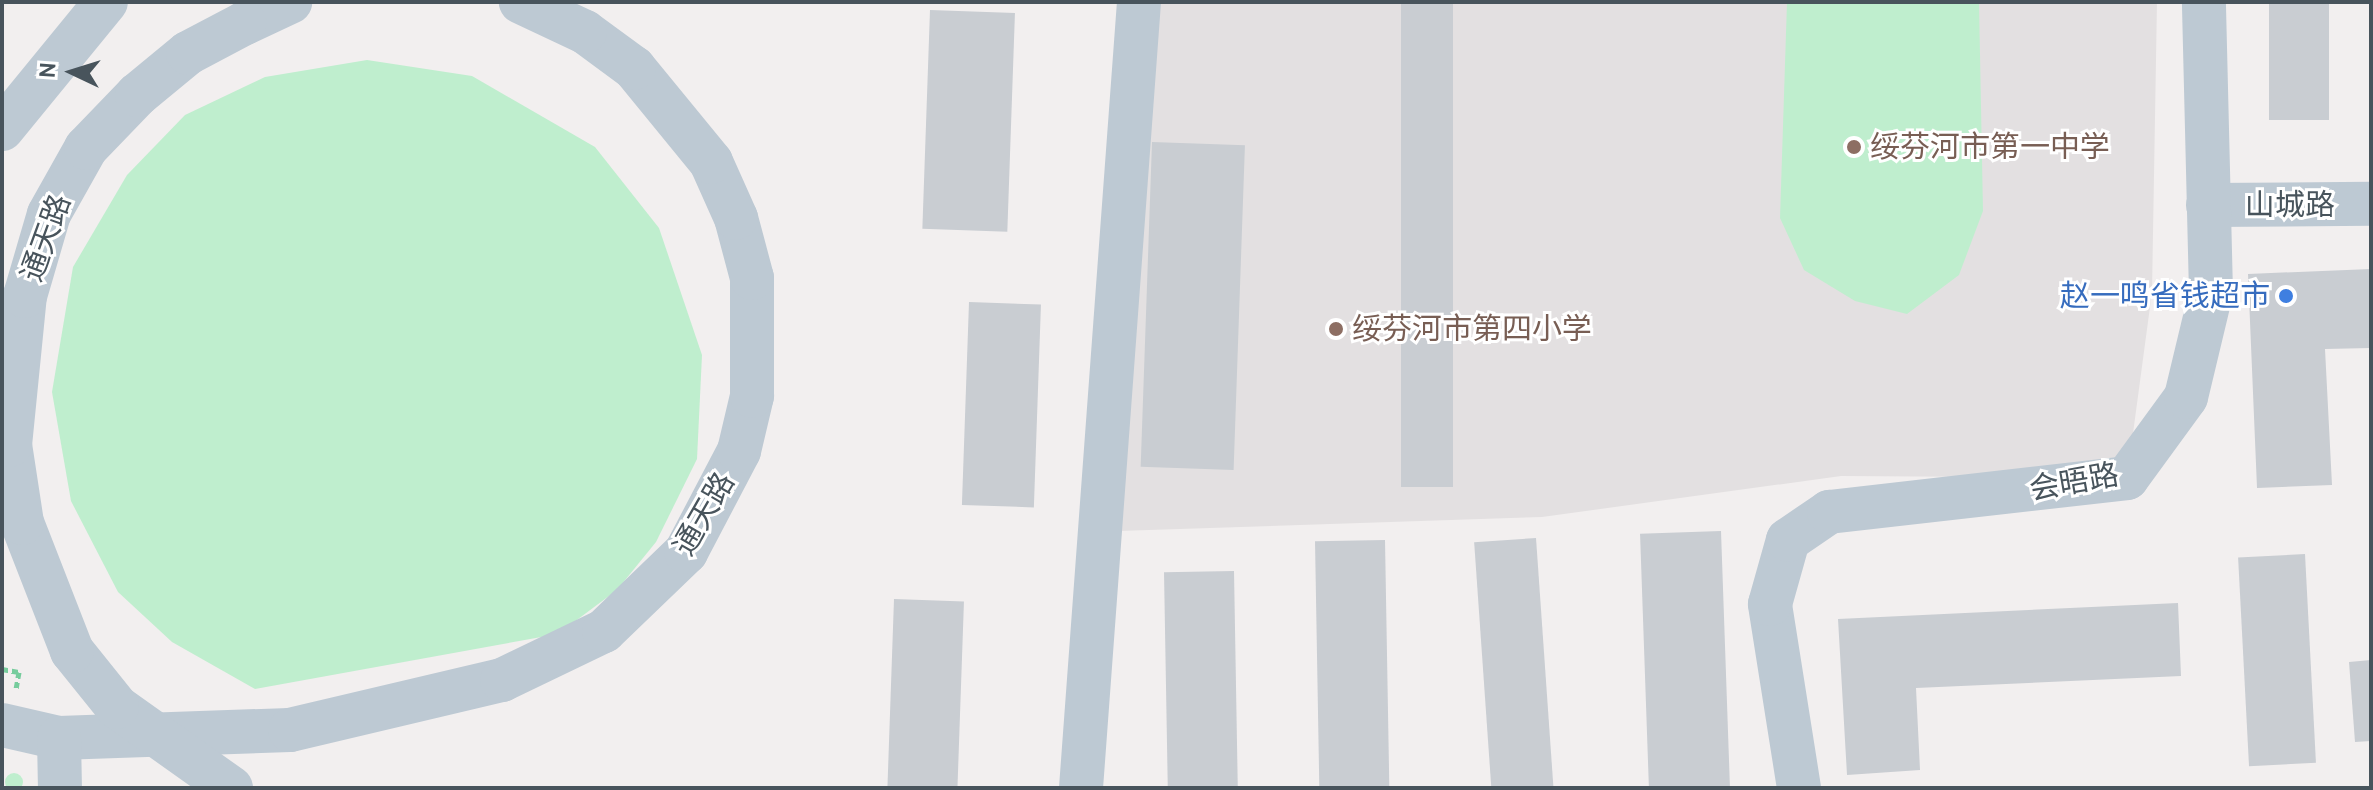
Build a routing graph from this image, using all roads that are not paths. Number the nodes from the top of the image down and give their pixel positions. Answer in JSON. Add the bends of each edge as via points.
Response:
{"nodes":[{"id":1,"x":106,"y":2,"type":"edge"},
{"id":2,"x":290,"y":2,"type":"edge"},
{"id":3,"x":521,"y":2,"type":"edge"},
{"id":4,"x":1139,"y":2,"type":"edge"},
{"id":5,"x":2204,"y":2,"type":"edge"},
{"id":6,"x":2,"y":129,"type":"edge"},
{"id":7,"x":2371,"y":204,"type":"edge"},
{"id":8,"x":2208,"y":205,"type":"junction"},
{"id":9,"x":2,"y":725,"type":"edge"},
{"id":10,"x":59,"y":738,"type":"junction"},
{"id":11,"x":60,"y":788,"type":"edge"},
{"id":12,"x":231,"y":788,"type":"edge"},
{"id":13,"x":1081,"y":788,"type":"edge"},
{"id":14,"x":1799,"y":788,"type":"edge"}],
"edges":[{"from":1,"to":6,"type":"main road"},
{"from":2,"to":12,"type":"main road","name":"通天路","bridge":true,"via":[[188,53],[137,95],[86,148],[49,214],[23,309],[10,445],[22,523],[72,651],[117,707]]},
{"from":3,"to":10,"type":"main road","name":"通天路","via":[[585,32],[634,68],[711,162],[736,218],[752,278],[752,396],[739,451],[709,516],[648,595],[604,631],[502,680],[290,730]]},
{"from":4,"to":13,"type":"main road"},
{"from":5,"to":8,"type":"main road","name":"会晤路"},
{"from":7,"to":8,"type":"main road","name":"山城路"},
{"from":8,"to":14,"type":"main road","name":"会晤路","via":[[2211,293],[2186,397],[2127,478],[1829,512],[1788,540],[1770,604]]},
{"from":9,"to":10,"type":"main road","name":"通天路"},
{"from":10,"to":11,"type":"main road"}]}
